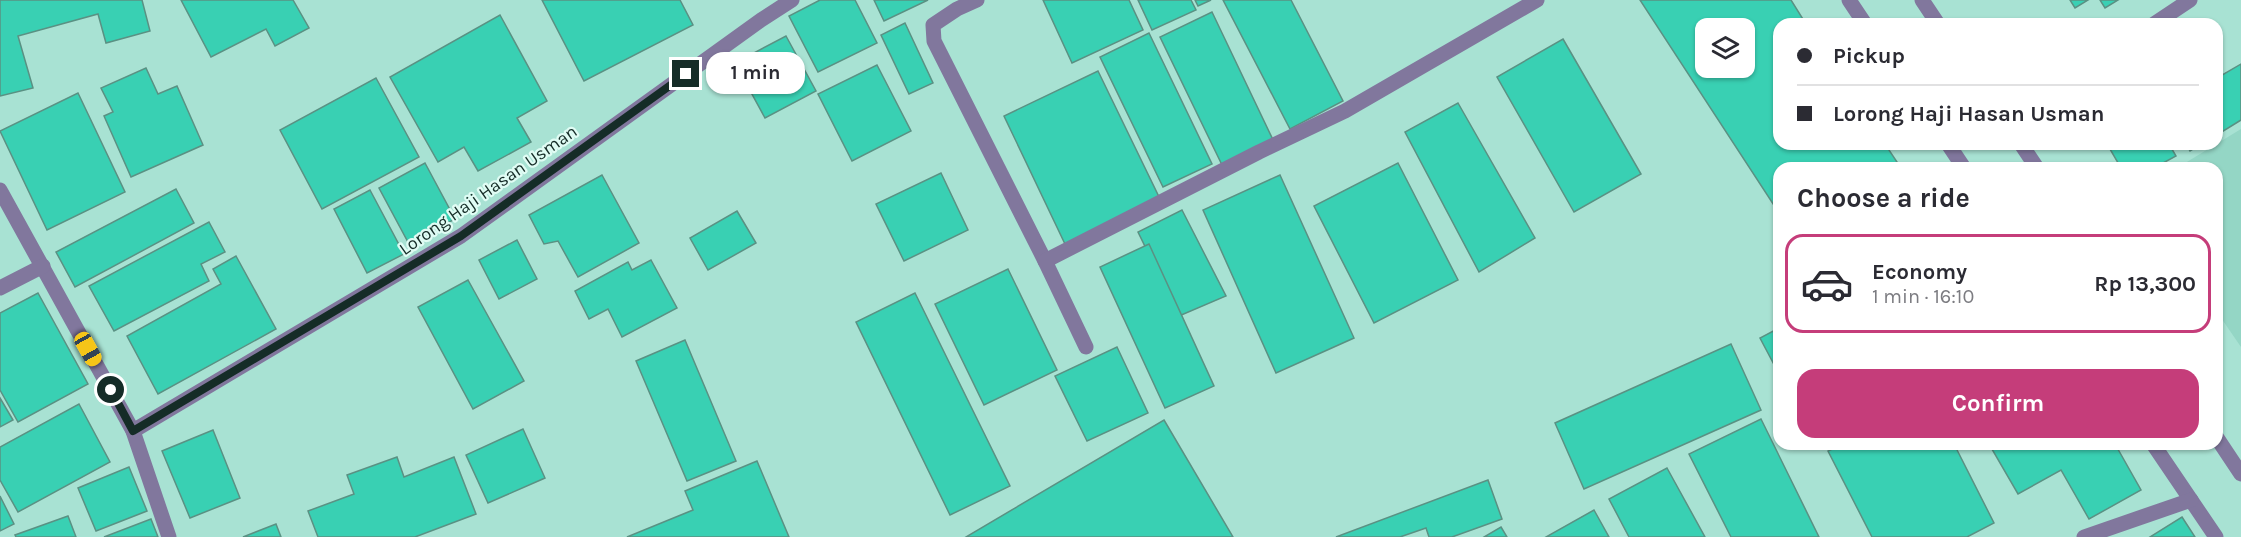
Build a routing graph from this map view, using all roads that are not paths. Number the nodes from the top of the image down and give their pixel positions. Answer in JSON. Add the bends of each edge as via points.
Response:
{"nodes":[{"id":1,"x":792,"y":0,"type":"edge"},
{"id":2,"x":977,"y":0,"type":"edge"},
{"id":3,"x":1537,"y":0,"type":"edge"},
{"id":4,"x":1849,"y":0,"type":"edge"},
{"id":5,"x":1922,"y":0,"type":"edge"},
{"id":6,"x":2190,"y":0,"type":"edge"},
{"id":7,"x":1861,"y":18,"type":"edge"},
{"id":8,"x":1934,"y":18,"type":"edge"},
{"id":9,"x":2163,"y":18,"type":"edge"},
{"id":10,"x":0,"y":190,"type":"edge"},
{"id":11,"x":1045,"y":261,"type":"junction"},
{"id":12,"x":43,"y":266,"type":"junction"},
{"id":13,"x":0,"y":288,"type":"edge"},
{"id":14,"x":1086,"y":348,"type":"dead end"},
{"id":15,"x":133,"y":431,"type":"junction"},
{"id":16,"x":2223,"y":447,"type":"edge"},
{"id":17,"x":2157,"y":450,"type":"edge"},
{"id":18,"x":2241,"y":474,"type":"edge"},
{"id":19,"x":2191,"y":500,"type":"junction"},
{"id":20,"x":169,"y":537,"type":"edge"},
{"id":21,"x":2084,"y":537,"type":"edge"},
{"id":22,"x":2216,"y":537,"type":"edge"}],
"edges":[{"from":1,"to":15,"type":"street","name":"Lorong Haji Hasan Usman","via":[[461,236]]},
{"from":2,"to":11,"type":"street","via":[[933,25],[934,41]]},
{"from":3,"to":11,"type":"street","via":[[1345,111]]},
{"from":4,"to":7,"type":"street"},
{"from":5,"to":8,"type":"street"},
{"from":6,"to":9,"type":"street"},
{"from":10,"to":12,"type":"street"},
{"from":11,"to":14,"type":"street"},
{"from":12,"to":13,"type":"street"},
{"from":12,"to":15,"type":"street"},
{"from":15,"to":20,"type":"street"},
{"from":16,"to":18,"type":"street"},
{"from":17,"to":19,"type":"street"},
{"from":19,"to":21,"type":"street"},
{"from":19,"to":22,"type":"street"}]}
